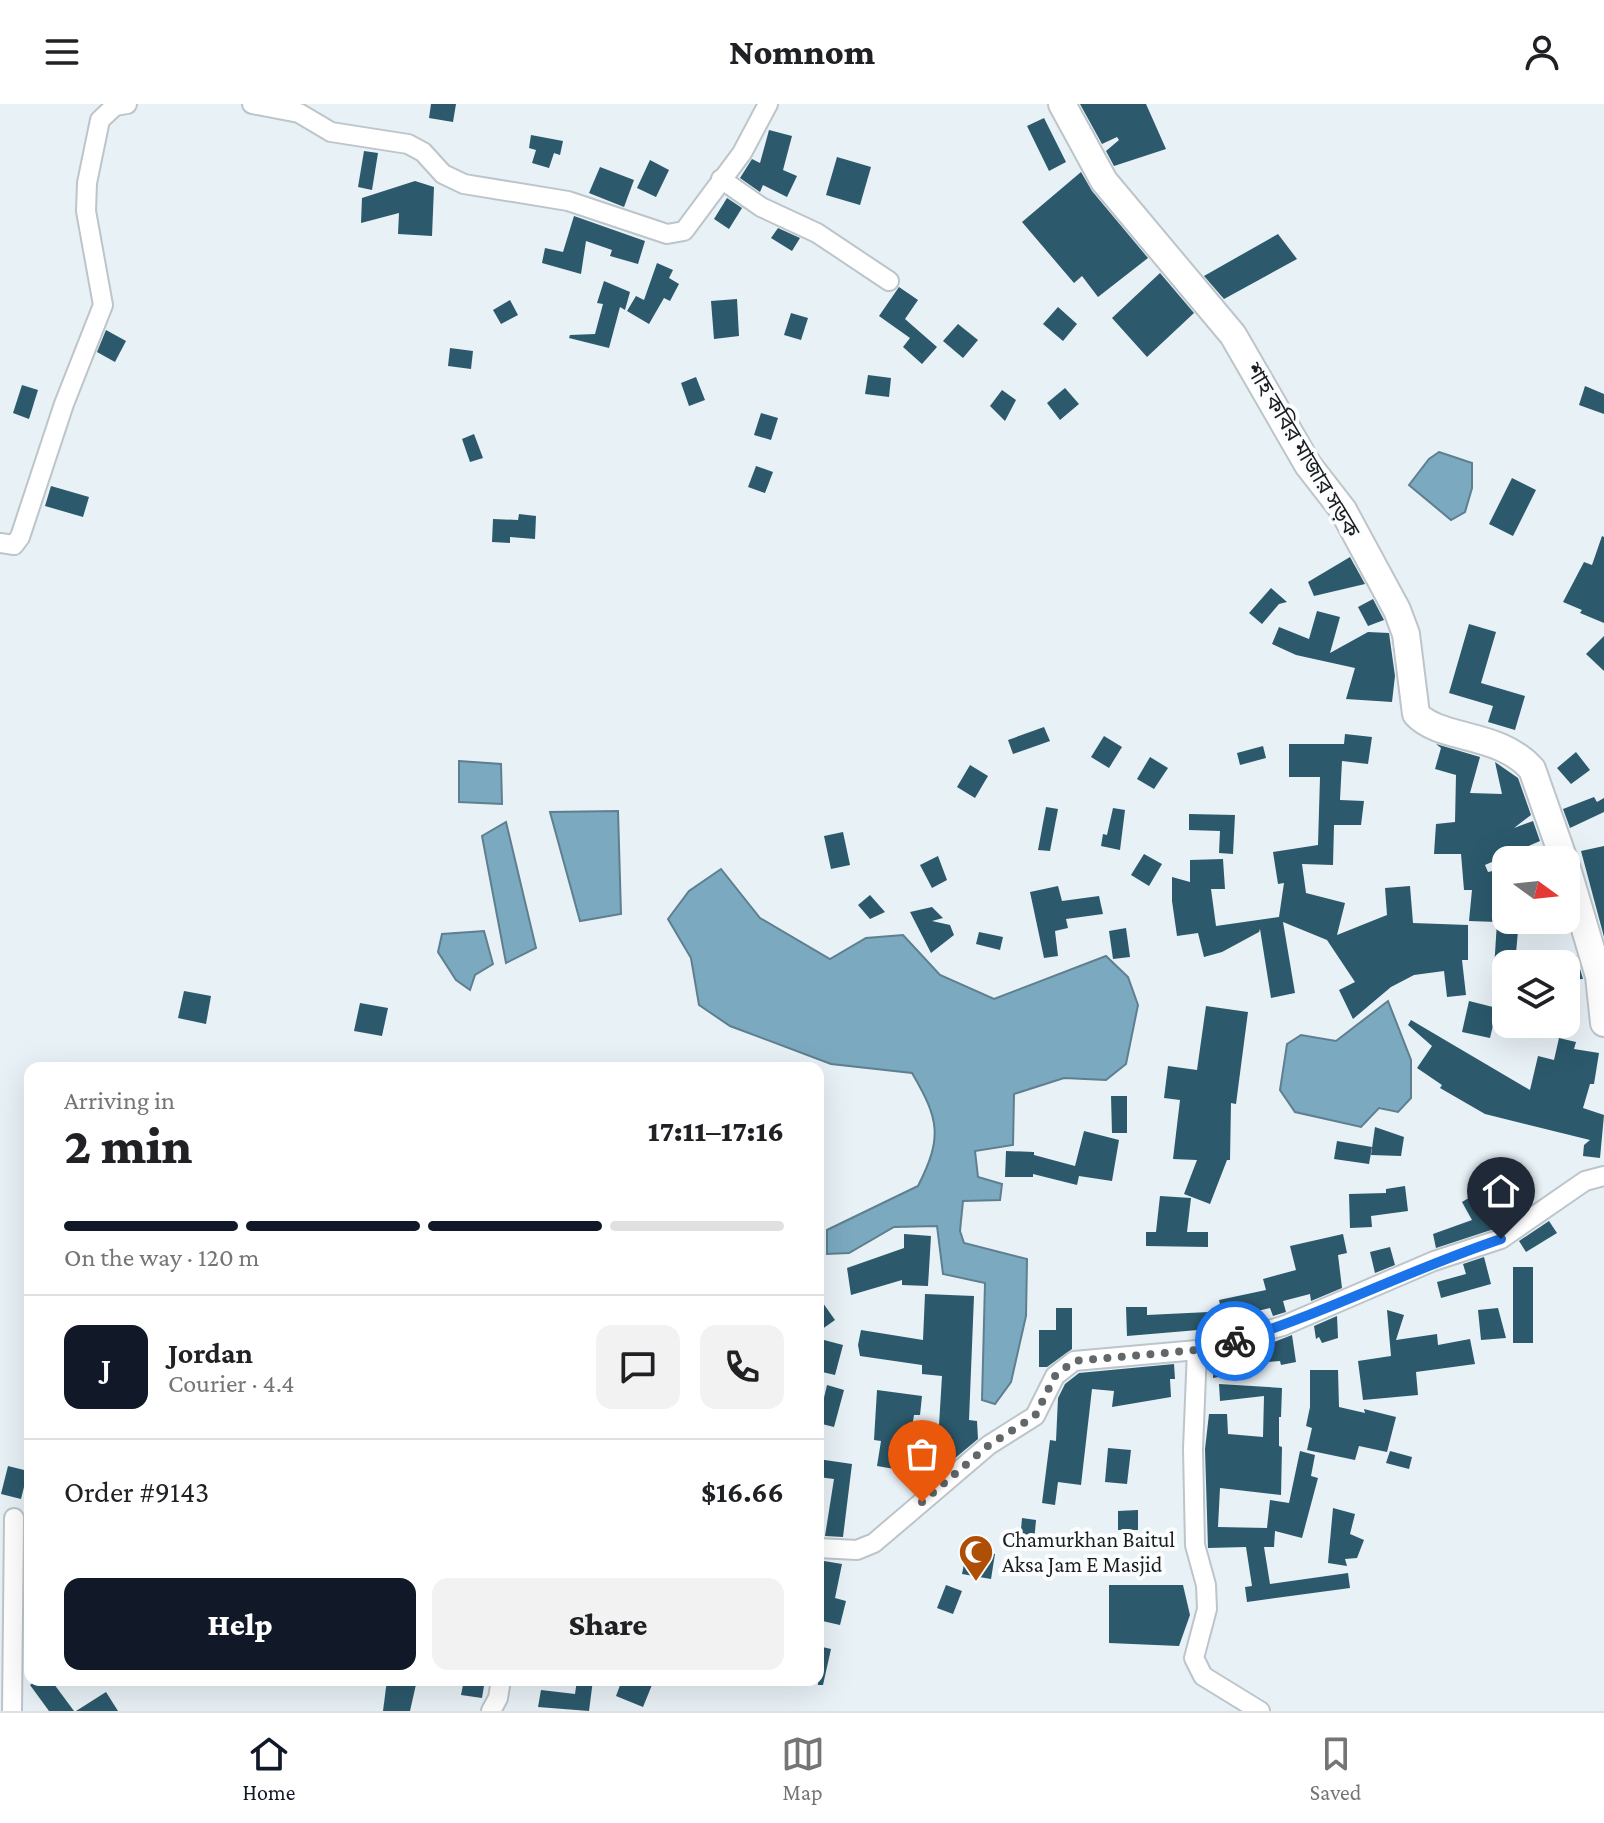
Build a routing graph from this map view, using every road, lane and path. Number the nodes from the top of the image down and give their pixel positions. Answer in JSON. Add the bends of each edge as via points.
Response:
{"nodes":[{"id":1,"x":127,"y":104,"type":"edge"},
{"id":2,"x":252,"y":104,"type":"edge"},
{"id":3,"x":768,"y":104,"type":"edge"},
{"id":4,"x":1062,"y":104,"type":"edge"},
{"id":5,"x":721,"y":179,"type":"junction"},
{"id":6,"x":889,"y":281,"type":"dead end"},
{"id":7,"x":0,"y":543,"type":"edge"},
{"id":8,"x":1559,"y":846,"type":"edge"},
{"id":9,"x":1580,"y":912,"type":"edge"},
{"id":10,"x":1604,"y":1023,"type":"edge"},
{"id":11,"x":1604,"y":1176,"type":"edge"},
{"id":12,"x":1197,"y":1350,"type":"junction"},
{"id":13,"x":14,"y":1518,"type":"dead end"},
{"id":14,"x":824,"y":1548,"type":"edge"},
{"id":15,"x":500,"y":1686,"type":"edge"},
{"id":16,"x":12,"y":1711,"type":"edge"},
{"id":17,"x":491,"y":1711,"type":"edge"},
{"id":18,"x":1260,"y":1711,"type":"edge"}],
"edges":[{"from":1,"to":7,"type":"street","via":[[115,106],[100,120],[87,183],[86,211],[103,305],[20,537],[14,545]]},
{"from":2,"to":5,"type":"street","via":[[299,113],[331,132],[408,144],[443,174],[464,184],[568,201],[667,234],[684,231]]},
{"from":3,"to":5,"type":"street"},
{"from":4,"to":8,"type":"street","name":"শাহ কবির মাজার সড়ক","via":[[1104,181],[1233,335],[1308,465],[1343,510],[1406,634],[1416,714],[1424,722],[1522,758],[1532,769]]},
{"from":5,"to":6,"type":"street"},
{"from":9,"to":10,"type":"street","name":"শাহ কবির মাজার সড়ক","via":[[1599,976]]},
{"from":11,"to":12,"type":"street","via":[[1585,1181],[1501,1239],[1434,1261],[1283,1326]]},
{"from":12,"to":14,"type":"street","via":[[1074,1361],[1055,1376],[1035,1416],[989,1445],[874,1543],[857,1550]]},
{"from":12,"to":18,"type":"street","via":[[1195,1545],[1207,1609],[1194,1658],[1203,1676]]},
{"from":13,"to":16,"type":"street"},
{"from":15,"to":17,"type":"street"}]}
